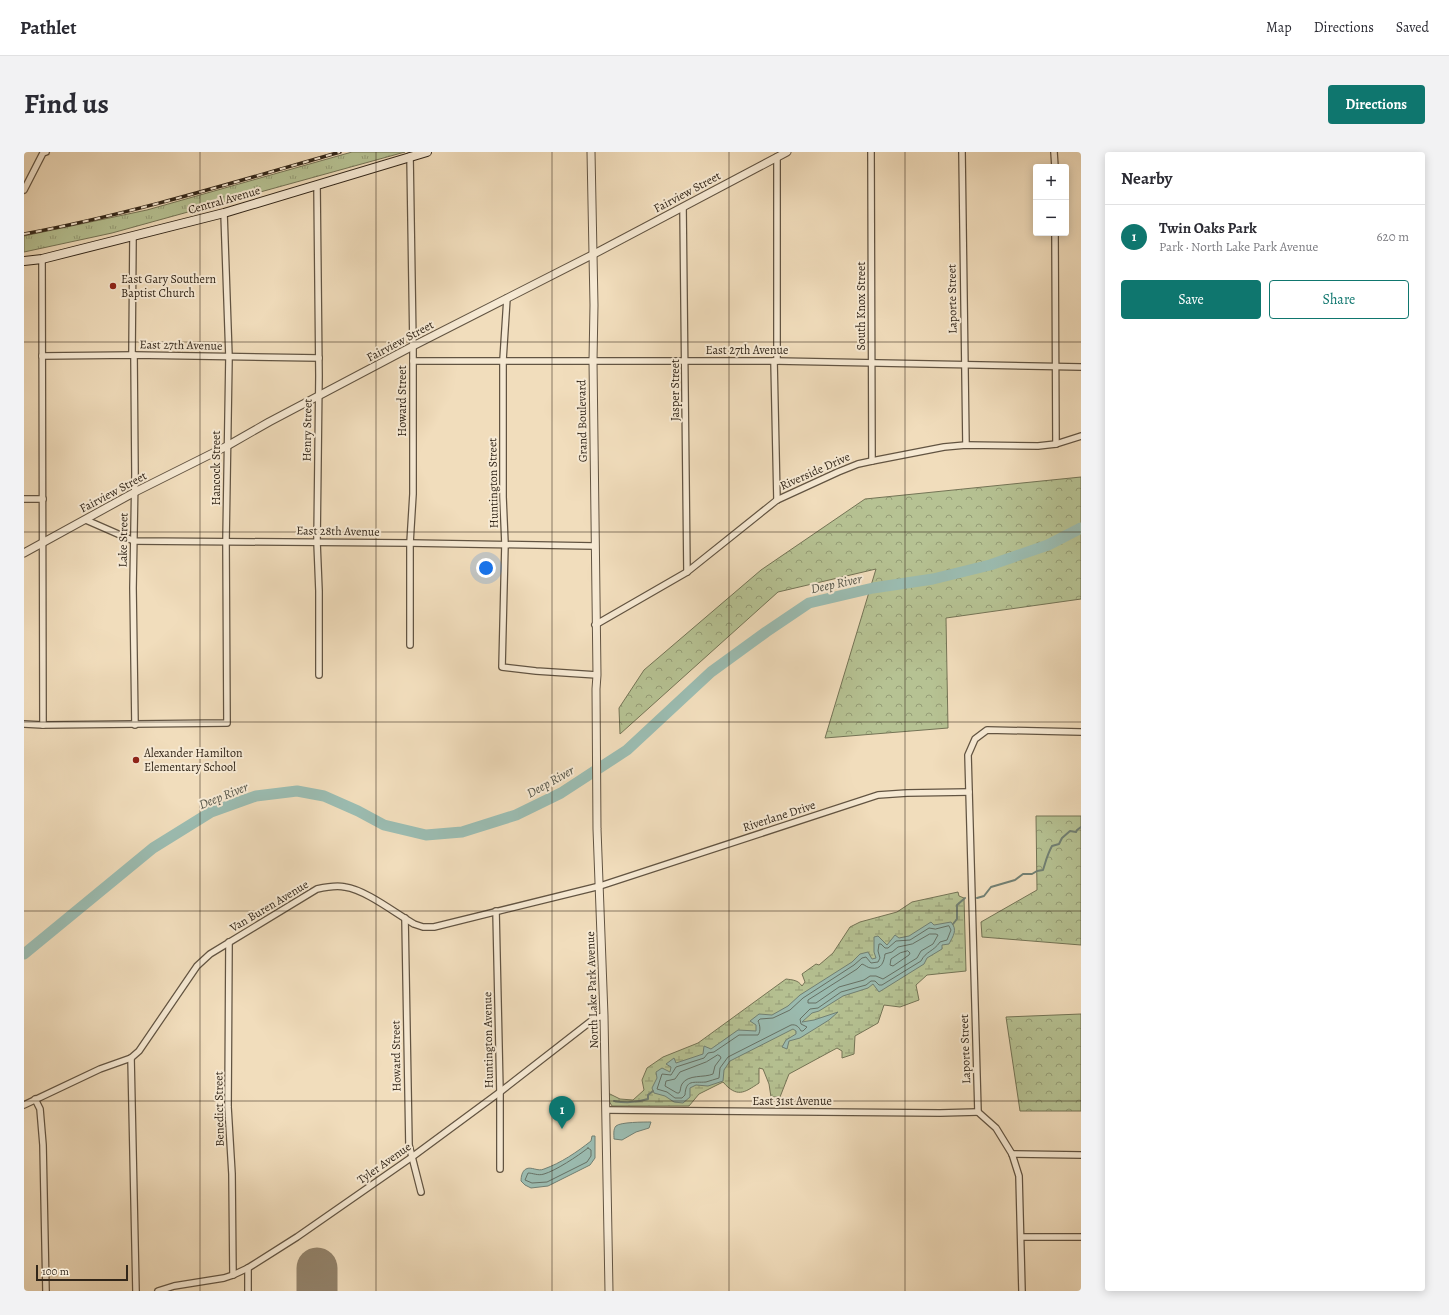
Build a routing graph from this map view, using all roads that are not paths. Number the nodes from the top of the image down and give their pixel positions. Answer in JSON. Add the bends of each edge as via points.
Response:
{"nodes":[{"id":1,"x":46,"y":152,"type":"edge"},
{"id":2,"x":427,"y":152,"type":"edge"},
{"id":3,"x":591,"y":152,"type":"edge"},
{"id":4,"x":787,"y":152,"type":"edge"},
{"id":5,"x":871,"y":152,"type":"edge"},
{"id":6,"x":962,"y":152,"type":"edge"},
{"id":7,"x":1054,"y":152,"type":"edge"},
{"id":8,"x":410,"y":156,"type":"junction"},
{"id":9,"x":777,"y":157,"type":"junction"},
{"id":10,"x":1055,"y":164,"type":"edge"},
{"id":11,"x":317,"y":184,"type":"junction"},
{"id":12,"x":24,"y":190,"type":"edge"},
{"id":13,"x":683,"y":207,"type":"junction"},
{"id":14,"x":224,"y":213,"type":"junction"},
{"id":15,"x":133,"y":236,"type":"junction"},
{"id":16,"x":1055,"y":236,"type":"edge"},
{"id":17,"x":592,"y":255,"type":"junction"},
{"id":18,"x":42,"y":258,"type":"junction"},
{"id":19,"x":24,"y":261,"type":"edge"},
{"id":20,"x":507,"y":298,"type":"junction"},
{"id":21,"x":413,"y":346,"type":"junction"},
{"id":22,"x":133,"y":355,"type":"junction"},
{"id":23,"x":42,"y":356,"type":"junction"},
{"id":24,"x":229,"y":357,"type":"junction"},
{"id":25,"x":319,"y":358,"type":"junction"},
{"id":26,"x":503,"y":360,"type":"junction"},
{"id":27,"x":413,"y":361,"type":"junction"},
{"id":28,"x":593,"y":361,"type":"junction"},
{"id":29,"x":686,"y":361,"type":"junction"},
{"id":30,"x":776,"y":361,"type":"junction"},
{"id":31,"x":872,"y":363,"type":"junction"},
{"id":32,"x":964,"y":364,"type":"junction"},
{"id":33,"x":1055,"y":367,"type":"junction"},
{"id":34,"x":1081,"y":367,"type":"edge"},
{"id":35,"x":319,"y":396,"type":"junction"},
{"id":36,"x":1081,"y":436,"type":"edge"},
{"id":37,"x":1056,"y":444,"type":"junction"},
{"id":38,"x":966,"y":445,"type":"junction"},
{"id":39,"x":227,"y":446,"type":"junction"},
{"id":40,"x":872,"y":461,"type":"junction"},
{"id":41,"x":135,"y":492,"type":"junction"},
{"id":42,"x":24,"y":499,"type":"edge"},
{"id":43,"x":43,"y":499,"type":"junction"},
{"id":44,"x":777,"y":500,"type":"junction"},
{"id":45,"x":86,"y":520,"type":"junction"},
{"id":46,"x":134,"y":541,"type":"junction"},
{"id":47,"x":226,"y":541,"type":"junction"},
{"id":48,"x":317,"y":542,"type":"junction"},
{"id":49,"x":43,"y":543,"type":"junction"},
{"id":50,"x":410,"y":543,"type":"junction"},
{"id":51,"x":505,"y":544,"type":"junction"},
{"id":52,"x":594,"y":546,"type":"junction"},
{"id":53,"x":24,"y":553,"type":"edge"},
{"id":54,"x":687,"y":572,"type":"junction"},
{"id":55,"x":595,"y":625,"type":"junction"},
{"id":56,"x":410,"y":645,"type":"dead end"},
{"id":57,"x":319,"y":675,"type":"dead end"},
{"id":58,"x":597,"y":675,"type":"junction"},
{"id":59,"x":596,"y":689,"type":"joint"},
{"id":60,"x":24,"y":724,"type":"edge"},
{"id":61,"x":43,"y":725,"type":"junction"},
{"id":62,"x":135,"y":725,"type":"junction"},
{"id":63,"x":1081,"y":732,"type":"edge"},
{"id":64,"x":969,"y":792,"type":"junction"},
{"id":65,"x":600,"y":886,"type":"junction"},
{"id":66,"x":496,"y":911,"type":"junction"},
{"id":67,"x":405,"y":918,"type":"junction"},
{"id":68,"x":229,"y":942,"type":"junction"},
{"id":69,"x":604,"y":1016,"type":"junction"},
{"id":70,"x":131,"y":1058,"type":"junction"},
{"id":71,"x":500,"y":1092,"type":"junction"},
{"id":72,"x":35,"y":1099,"type":"junction"},
{"id":73,"x":24,"y":1105,"type":"edge"},
{"id":74,"x":607,"y":1110,"type":"junction"},
{"id":75,"x":978,"y":1112,"type":"junction"},
{"id":76,"x":1012,"y":1154,"type":"junction"},
{"id":77,"x":1081,"y":1155,"type":"edge"},
{"id":78,"x":412,"y":1157,"type":"junction"},
{"id":79,"x":500,"y":1169,"type":"dead end"},
{"id":80,"x":421,"y":1192,"type":"dead end"},
{"id":81,"x":1021,"y":1237,"type":"junction"},
{"id":82,"x":1081,"y":1237,"type":"edge"},
{"id":83,"x":248,"y":1268,"type":"junction"},
{"id":84,"x":233,"y":1275,"type":"junction"},
{"id":85,"x":46,"y":1291,"type":"edge"},
{"id":86,"x":136,"y":1291,"type":"edge"},
{"id":87,"x":158,"y":1291,"type":"edge"},
{"id":88,"x":248,"y":1291,"type":"edge"},
{"id":89,"x":609,"y":1291,"type":"edge"},
{"id":90,"x":1022,"y":1291,"type":"edge"}],
"edges":[{"from":1,"to":12,"type":"street","via":[[43,153]]},
{"from":2,"to":8,"type":"main road","name":"Central Avenue"},
{"from":3,"to":17,"type":"street","name":"Grand Boulevard"},
{"from":4,"to":9,"type":"street","name":"Fairview Street"},
{"from":5,"to":31,"type":"street","name":"South Knox Street"},
{"from":6,"to":32,"type":"street","name":"Laporte Street"},
{"from":7,"to":10,"type":"street"},
{"from":8,"to":11,"type":"main road","name":"Central Avenue"},
{"from":8,"to":21,"type":"street","name":"Howard Street"},
{"from":9,"to":13,"type":"street","name":"Fairview Street"},
{"from":9,"to":30,"type":"street"},
{"from":11,"to":14,"type":"main road","name":"Central Avenue"},
{"from":11,"to":25,"type":"street","name":"Henry Street"},
{"from":13,"to":17,"type":"street","name":"Fairview Street"},
{"from":13,"to":29,"type":"street","name":"Jasper Street"},
{"from":14,"to":15,"type":"main road","name":"Central Avenue"},
{"from":14,"to":24,"type":"street","name":"Hancock Street"},
{"from":15,"to":18,"type":"main road","name":"Central Avenue"},
{"from":15,"to":22,"type":"street","name":"Lake Street"},
{"from":16,"to":33,"type":"street"},
{"from":17,"to":20,"type":"street","name":"Fairview Street"},
{"from":17,"to":28,"type":"street","name":"Grand Boulevard"},
{"from":18,"to":19,"type":"main road","name":"Central Avenue"},
{"from":18,"to":23,"type":"street"},
{"from":20,"to":21,"type":"street","name":"Fairview Street"},
{"from":20,"to":26,"type":"street","name":"Huntington Street"},
{"from":21,"to":27,"type":"street","name":"Howard Street"},
{"from":21,"to":35,"type":"street","name":"Fairview Street"},
{"from":22,"to":23,"type":"street","name":"East 27th Avenue"},
{"from":22,"to":24,"type":"street","name":"East 27th Avenue"},
{"from":22,"to":41,"type":"street","name":"Lake Street"},
{"from":23,"to":43,"type":"street"},
{"from":24,"to":25,"type":"street","name":"East 27th Avenue"},
{"from":24,"to":39,"type":"street","name":"Hancock Street"},
{"from":25,"to":35,"type":"street","name":"Henry Street"},
{"from":26,"to":27,"type":"street","name":"East 27th Avenue"},
{"from":26,"to":28,"type":"street","name":"East 27th Avenue"},
{"from":26,"to":51,"type":"street","name":"Huntington Street"},
{"from":27,"to":50,"type":"street","name":"Howard Street","via":[[413,494]]},
{"from":28,"to":29,"type":"street","name":"East 27th Avenue"},
{"from":28,"to":52,"type":"street","name":"Grand Boulevard"},
{"from":29,"to":30,"type":"street","name":"East 27th Avenue"},
{"from":29,"to":54,"type":"street","name":"Jasper Street"},
{"from":30,"to":31,"type":"street","name":"East 27th Avenue"},
{"from":30,"to":44,"type":"street"},
{"from":31,"to":32,"type":"street","name":"East 27th Avenue"},
{"from":31,"to":40,"type":"street","name":"South Knox Street"},
{"from":32,"to":33,"type":"street","name":"East 27th Avenue"},
{"from":32,"to":38,"type":"street","name":"Laporte Street"},
{"from":33,"to":34,"type":"street","name":"East 27th Avenue"},
{"from":33,"to":37,"type":"street"},
{"from":35,"to":39,"type":"street","name":"Fairview Street"},
{"from":35,"to":48,"type":"street","name":"Henry Street"},
{"from":36,"to":37,"type":"street","name":"Riverside Drive"},
{"from":37,"to":38,"type":"street","name":"Riverside Drive"},
{"from":38,"to":40,"type":"street","name":"Riverside Drive"},
{"from":39,"to":41,"type":"street","name":"Fairview Street"},
{"from":39,"to":47,"type":"street","name":"Hancock Street"},
{"from":40,"to":44,"type":"street","name":"Riverside Drive","via":[[838,472]]},
{"from":41,"to":45,"type":"street","name":"Fairview Street"},
{"from":41,"to":46,"type":"street","name":"Lake Street"},
{"from":42,"to":43,"type":"street"},
{"from":43,"to":49,"type":"street"},
{"from":44,"to":54,"type":"street","name":"Riverside Drive"},
{"from":45,"to":46,"type":"street","name":"East 28th Avenue"},
{"from":45,"to":49,"type":"street","name":"Fairview Street"},
{"from":46,"to":47,"type":"street","name":"East 28th Avenue"},
{"from":46,"to":62,"type":"street","name":"Lake Street"},
{"from":47,"to":48,"type":"street","name":"East 28th Avenue"},
{"from":47,"to":62,"type":"street","name":"Hancock Street","via":[[227,723]]},
{"from":48,"to":50,"type":"street","name":"East 28th Avenue"},
{"from":48,"to":57,"type":"street","name":"Henry Street"},
{"from":49,"to":53,"type":"street","name":"Fairview Street"},
{"from":49,"to":61,"type":"street"},
{"from":50,"to":51,"type":"street","name":"East 28th Avenue"},
{"from":50,"to":56,"type":"street","name":"Howard Street"},
{"from":51,"to":52,"type":"street","name":"East 28th Avenue"},
{"from":51,"to":58,"type":"street","name":"Huntington Street","via":[[502,667]]},
{"from":52,"to":55,"type":"street","name":"Grand Boulevard"},
{"from":54,"to":55,"type":"street","name":"Riverside Drive"},
{"from":55,"to":58,"type":"street","name":"Grand Boulevard"},
{"from":58,"to":59,"type":"street","name":"Grand Boulevard"},
{"from":59,"to":65,"type":"street","name":"North Lake Park Avenue"},
{"from":60,"to":61,"type":"street"},
{"from":61,"to":62,"type":"street"},
{"from":63,"to":64,"type":"street","name":"Laporte Street","via":[[987,730],[976,739],[968,755]]},
{"from":64,"to":65,"type":"street","name":"Riverlane Drive","via":[[878,795]]},
{"from":64,"to":75,"type":"street","name":"Laporte Street"},
{"from":65,"to":66,"type":"street","name":"Van Buren Avenue"},
{"from":65,"to":69,"type":"street","name":"North Lake Park Avenue"},
{"from":66,"to":67,"type":"street","name":"Van Buren Avenue","via":[[434,927],[423,927]]},
{"from":66,"to":71,"type":"street","name":"Huntington Avenue"},
{"from":67,"to":68,"type":"street","name":"Van Buren Avenue","via":[[360,891],[332,886],[317,889]]},
{"from":67,"to":78,"type":"street","name":"Howard Street","via":[[409,1145]]},
{"from":68,"to":70,"type":"street","name":"Van Buren Avenue","via":[[197,966],[139,1051]]},
{"from":68,"to":84,"type":"street","name":"Benedict Street","via":[[228,1107],[232,1174]]},
{"from":69,"to":71,"type":"street","name":"Tyler Avenue","via":[[595,1018]]},
{"from":69,"to":74,"type":"street","name":"North Lake Park Avenue"},
{"from":70,"to":72,"type":"street","name":"Van Buren Avenue","via":[[100,1069]]},
{"from":70,"to":86,"type":"street"},
{"from":71,"to":78,"type":"street","name":"Tyler Avenue"},
{"from":71,"to":79,"type":"street","name":"Huntington Avenue"},
{"from":72,"to":73,"type":"street","name":"Van Buren Avenue"},
{"from":72,"to":85,"type":"street","via":[[40,1110],[43,1145]]},
{"from":74,"to":75,"type":"street","name":"East 31st Avenue"},
{"from":74,"to":89,"type":"street","name":"North Lake Park Avenue"},
{"from":75,"to":76,"type":"street","via":[[996,1128]]},
{"from":76,"to":77,"type":"street"},
{"from":76,"to":81,"type":"street","via":[[1019,1176]]},
{"from":78,"to":80,"type":"street","name":"Howard Street"},
{"from":78,"to":83,"type":"street","name":"Tyler Avenue"},
{"from":81,"to":82,"type":"street"},
{"from":81,"to":90,"type":"street"},
{"from":83,"to":84,"type":"street","name":"Tyler Avenue"},
{"from":83,"to":88,"type":"street"},
{"from":84,"to":87,"type":"street","name":"Tyler Avenue"}]}
